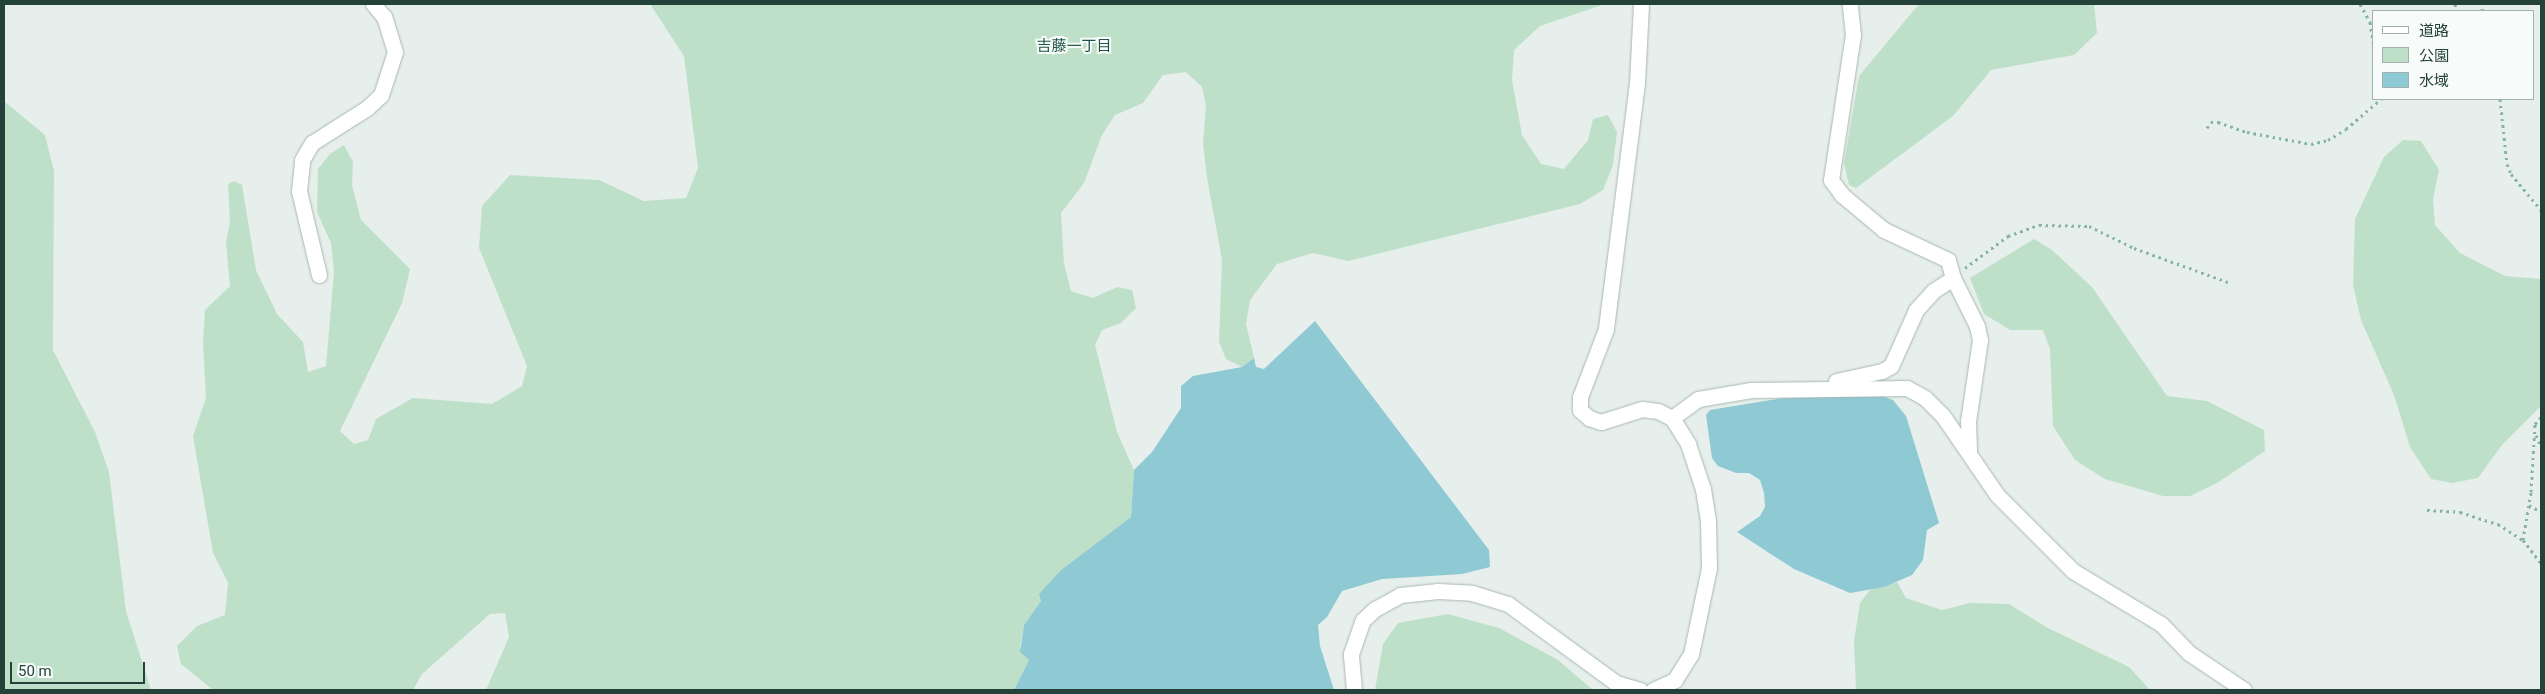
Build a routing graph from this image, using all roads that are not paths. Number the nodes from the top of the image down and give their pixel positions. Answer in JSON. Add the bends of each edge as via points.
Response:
{"nodes":[{"id":1,"x":373,"y":4,"type":"edge"},
{"id":2,"x":1641,"y":4,"type":"edge"},
{"id":3,"x":1850,"y":4,"type":"edge"},
{"id":4,"x":319,"y":275,"type":"dead end"},
{"id":5,"x":1953,"y":278,"type":"junction"},
{"id":6,"x":1828,"y":388,"type":"junction"},
{"id":7,"x":1672,"y":418,"type":"junction"},
{"id":8,"x":1969,"y":451,"type":"junction"},
{"id":9,"x":1354,"y":690,"type":"edge"},
{"id":10,"x":1640,"y":690,"type":"edge"},
{"id":11,"x":1653,"y":690,"type":"edge"},
{"id":12,"x":2244,"y":690,"type":"edge"}],
"edges":[{"from":1,"to":4,"type":"street","via":[[384,17],[395,52],[381,95],[367,108],[312,143],[302,160],[299,191]]},
{"from":2,"to":7,"type":"street","via":[[1637,83],[1615,270],[1606,329],[1580,397],[1580,410],[1601,422],[1642,409],[1658,411]]},
{"from":3,"to":5,"type":"street","via":[[1853,35],[1831,180],[1842,195],[1884,230],[1948,260]]},
{"from":5,"to":6,"type":"street","via":[[1934,290],[1916,310],[1891,366],[1836,382]]},
{"from":5,"to":8,"type":"street","via":[[1977,326],[1980,340],[1968,421]]},
{"from":6,"to":7,"type":"street","via":[[1750,390],[1698,399]]},
{"from":6,"to":8,"type":"street","via":[[1907,388],[1925,398],[1943,416]]},
{"from":7,"to":11,"type":"street","via":[[1688,444],[1703,489],[1708,521],[1708,568],[1691,654],[1675,680]]},
{"from":8,"to":12,"type":"street","via":[[1997,495],[2072,571],[2161,624],[2189,654]]},
{"from":9,"to":10,"type":"street","via":[[1351,654],[1363,620],[1400,595],[1438,591],[1472,593],[1508,604],[1616,682]]}]}
